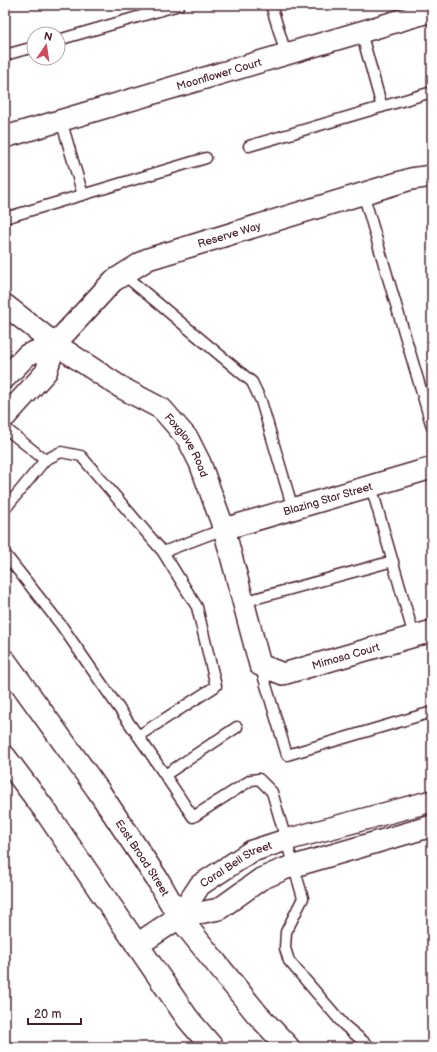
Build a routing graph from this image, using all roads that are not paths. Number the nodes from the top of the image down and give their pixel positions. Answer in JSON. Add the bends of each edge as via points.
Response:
{"nodes":[{"id":1,"x":179,"y":5,"type":"edge"},
{"id":2,"x":271,"y":5,"type":"edge"},
{"id":3,"x":432,"y":11,"type":"edge"},
{"id":4,"x":361,"y":32,"type":"junction"},
{"id":5,"x":66,"y":38,"type":"edge"},
{"id":6,"x":26,"y":49,"type":"edge"},
{"id":7,"x":286,"y":54,"type":"junction"},
{"id":8,"x":5,"y":55,"type":"edge"},
{"id":9,"x":432,"y":92,"type":"edge"},
{"id":10,"x":382,"y":107,"type":"junction"},
{"id":11,"x":61,"y":120,"type":"junction"},
{"id":12,"x":5,"y":137,"type":"edge"},
{"id":13,"x":249,"y":146,"type":"dead end"},
{"id":14,"x":206,"y":158,"type":"dead end"},
{"id":15,"x":432,"y":176,"type":"edge"},
{"id":16,"x":84,"y":194,"type":"junction"},
{"id":17,"x":363,"y":194,"type":"junction"},
{"id":18,"x":5,"y":218,"type":"edge"},
{"id":19,"x":123,"y":274,"type":"junction"},
{"id":20,"x":5,"y":305,"type":"edge"},
{"id":21,"x":55,"y":344,"type":"junction"},
{"id":22,"x":5,"y":378,"type":"edge"},
{"id":23,"x":5,"y":416,"type":"edge"},
{"id":24,"x":432,"y":426,"type":"edge"},
{"id":25,"x":5,"y":428,"type":"edge"},
{"id":26,"x":44,"y":460,"type":"junction"},
{"id":27,"x":432,"y":468,"type":"edge"},
{"id":28,"x":371,"y":486,"type":"junction"},
{"id":29,"x":293,"y":508,"type":"junction"},
{"id":30,"x":5,"y":509,"type":"edge"},
{"id":31,"x":224,"y":529,"type":"junction"},
{"id":32,"x":162,"y":552,"type":"junction"},
{"id":33,"x":5,"y":554,"type":"edge"},
{"id":34,"x":393,"y":562,"type":"junction"},
{"id":35,"x":243,"y":602,"type":"junction"},
{"id":36,"x":423,"y":633,"type":"edge"},
{"id":37,"x":5,"y":661,"type":"edge"},
{"id":38,"x":260,"y":665,"type":"junction"},
{"id":39,"x":432,"y":712,"type":"edge"},
{"id":40,"x":237,"y":727,"type":"dead end"},
{"id":41,"x":138,"y":736,"type":"junction"},
{"id":42,"x":5,"y":757,"type":"edge"},
{"id":43,"x":165,"y":775,"type":"junction"},
{"id":44,"x":432,"y":801,"type":"edge"},
{"id":45,"x":432,"y":826,"type":"edge"},
{"id":46,"x":286,"y":840,"type":"junction"},
{"id":47,"x":293,"y":866,"type":"junction"},
{"id":48,"x":179,"y":917,"type":"junction"},
{"id":49,"x":137,"y":945,"type":"junction"},
{"id":50,"x":212,"y":1047,"type":"edge"},
{"id":51,"x":288,"y":1047,"type":"edge"},
{"id":52,"x":370,"y":1047,"type":"edge"}],
"edges":[{"from":1,"to":5,"type":"lane"},
{"from":2,"to":7,"type":"lane"},
{"from":3,"to":4,"type":"street","name":"Moonflower Court"},
{"from":4,"to":7,"type":"street","name":"Moonflower Court"},
{"from":4,"to":10,"type":"lane"},
{"from":6,"to":8,"type":"lane"},
{"from":7,"to":11,"type":"street","name":"Moonflower Court"},
{"from":9,"to":10,"type":"lane"},
{"from":10,"to":13,"type":"lane"},
{"from":11,"to":12,"type":"street","name":"Moonflower Court"},
{"from":11,"to":16,"type":"lane"},
{"from":14,"to":16,"type":"lane"},
{"from":15,"to":17,"type":"street","name":"Reserve Way","via":[[411,179]]},
{"from":16,"to":18,"type":"lane"},
{"from":17,"to":19,"type":"street","name":"Reserve Way","via":[[148,259]]},
{"from":17,"to":24,"type":"lane"},
{"from":19,"to":21,"type":"street","name":"Reserve Way"},
{"from":19,"to":29,"type":"lane","via":[[252,382],[261,401]]},
{"from":20,"to":21,"type":"street","name":"Foxglove Road"},
{"from":21,"to":22,"type":"street","name":"Reserve Way","via":[[26,355]]},
{"from":21,"to":23,"type":"street","name":"Reserve Way","via":[[46,372]]},
{"from":21,"to":31,"type":"street","name":"Foxglove Road","via":[[122,388],[162,409],[188,439],[200,463]]},
{"from":25,"to":26,"type":"lane"},
{"from":26,"to":30,"type":"lane"},
{"from":26,"to":32,"type":"lane","via":[[61,452],[81,456]]},
{"from":27,"to":28,"type":"street","name":"Blazing Star Street"},
{"from":28,"to":29,"type":"street","name":"Blazing Star Street"},
{"from":28,"to":34,"type":"lane"},
{"from":29,"to":31,"type":"street","name":"Blazing Star Street"},
{"from":31,"to":32,"type":"lane"},
{"from":31,"to":35,"type":"street","name":"Foxglove Road"},
{"from":32,"to":41,"type":"lane","via":[[197,607],[216,686]]},
{"from":33,"to":41,"type":"lane","via":[[60,625]]},
{"from":34,"to":35,"type":"lane"},
{"from":34,"to":36,"type":"lane"},
{"from":35,"to":38,"type":"street","name":"Foxglove Road"},
{"from":36,"to":38,"type":"street","name":"Mimosa Court","via":[[283,674]]},
{"from":37,"to":48,"type":"main road","name":"East Broad Street","via":[[98,790]]},
{"from":38,"to":39,"type":"lane","via":[[287,755]]},
{"from":40,"to":43,"type":"lane"},
{"from":41,"to":43,"type":"lane"},
{"from":42,"to":49,"type":"main road"},
{"from":43,"to":46,"type":"lane","via":[[193,817],[251,780],[259,779],[272,792]]},
{"from":44,"to":46,"type":"street","name":"Coral Bell Street"},
{"from":45,"to":47,"type":"street"},
{"from":46,"to":47,"type":"lane"},
{"from":46,"to":48,"type":"street","name":"Coral Bell Street","via":[[252,851],[200,885]]},
{"from":47,"to":48,"type":"street","via":[[261,879],[219,909]]},
{"from":47,"to":52,"type":"lane","via":[[303,898],[286,932],[285,948],[289,961],[344,1025]]},
{"from":48,"to":49,"type":"main road"},
{"from":48,"to":51,"type":"main road","name":"East Broad Street","via":[[257,1014]]},
{"from":49,"to":50,"type":"main road","via":[[188,1019]]}]}
